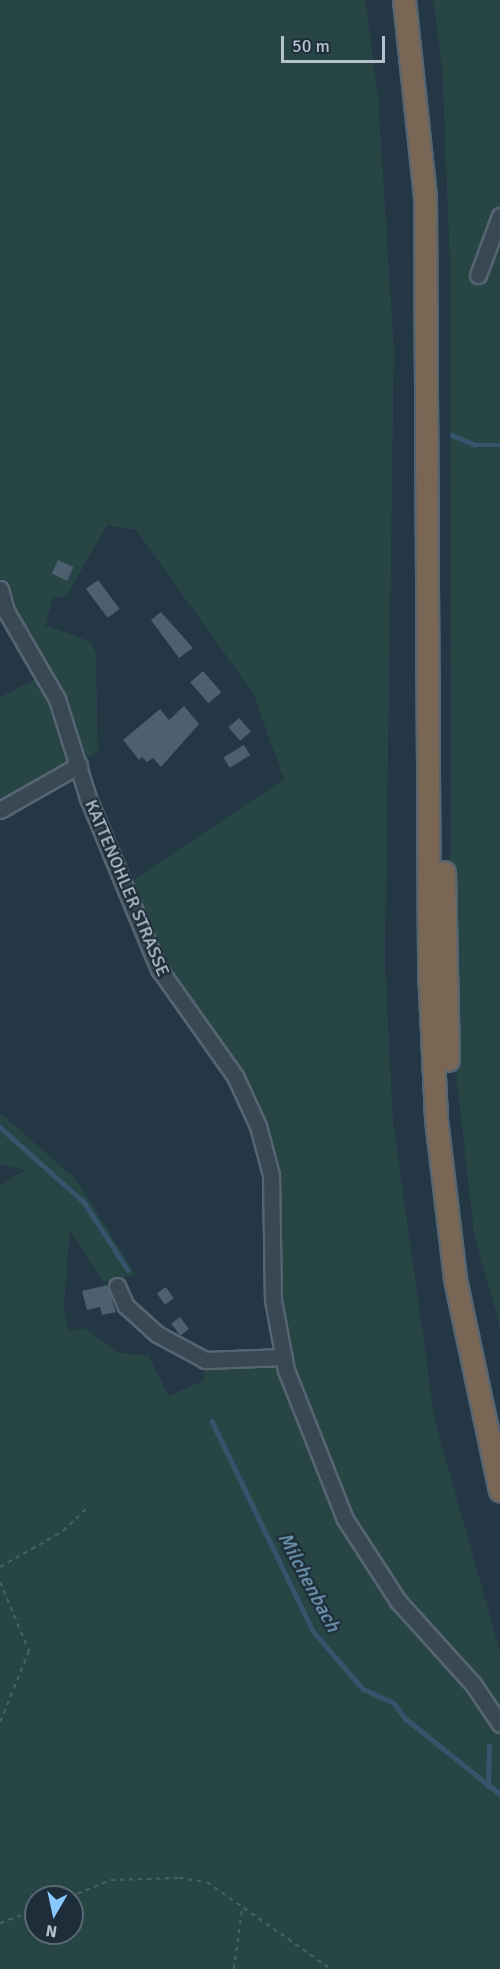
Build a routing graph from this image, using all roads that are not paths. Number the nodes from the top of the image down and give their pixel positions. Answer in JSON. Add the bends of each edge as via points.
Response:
{"nodes":[{"id":1,"x":404,"y":0,"type":"edge"},
{"id":2,"x":419,"y":0,"type":"edge"},
{"id":3,"x":432,"y":196,"type":"junction"},
{"id":4,"x":500,"y":216,"type":"edge"},
{"id":5,"x":478,"y":275,"type":"dead end"},
{"id":6,"x":0,"y":589,"type":"edge"},
{"id":7,"x":436,"y":631,"type":"junction"},
{"id":8,"x":79,"y":765,"type":"junction"},
{"id":9,"x":0,"y":810,"type":"edge"},
{"id":10,"x":117,"y":1286,"type":"dead end"},
{"id":11,"x":284,"y":1357,"type":"junction"},
{"id":12,"x":500,"y":1438,"type":"edge"},
{"id":13,"x":500,"y":1490,"type":"edge"},
{"id":14,"x":500,"y":1724,"type":"edge"}],
"edges":[{"from":1,"to":3,"type":"highway"},
{"from":2,"to":3,"type":"highway"},
{"from":3,"to":7,"type":"highway"},
{"from":4,"to":5,"type":"street"},
{"from":6,"to":8,"type":"street","name":"KATTENOHLER STRASSE","via":[[6,611],[57,699]]},
{"from":7,"to":12,"type":"highway","via":[[449,1119],[464,1267]]},
{"from":7,"to":13,"type":"highway","via":[[429,970],[436,1119],[455,1279]]},
{"from":8,"to":9,"type":"street"},
{"from":8,"to":11,"type":"street","name":"KATTENOHLER STRASSE","via":[[88,798],[159,969],[226,1061],[258,1126],[271,1175],[271,1281]]},
{"from":10,"to":11,"type":"street","via":[[126,1306],[157,1334],[205,1360]]},
{"from":11,"to":14,"type":"street","name":"KATTENOHLER STRASSE","via":[[313,1445],[352,1533],[398,1601],[473,1684]]}]}
